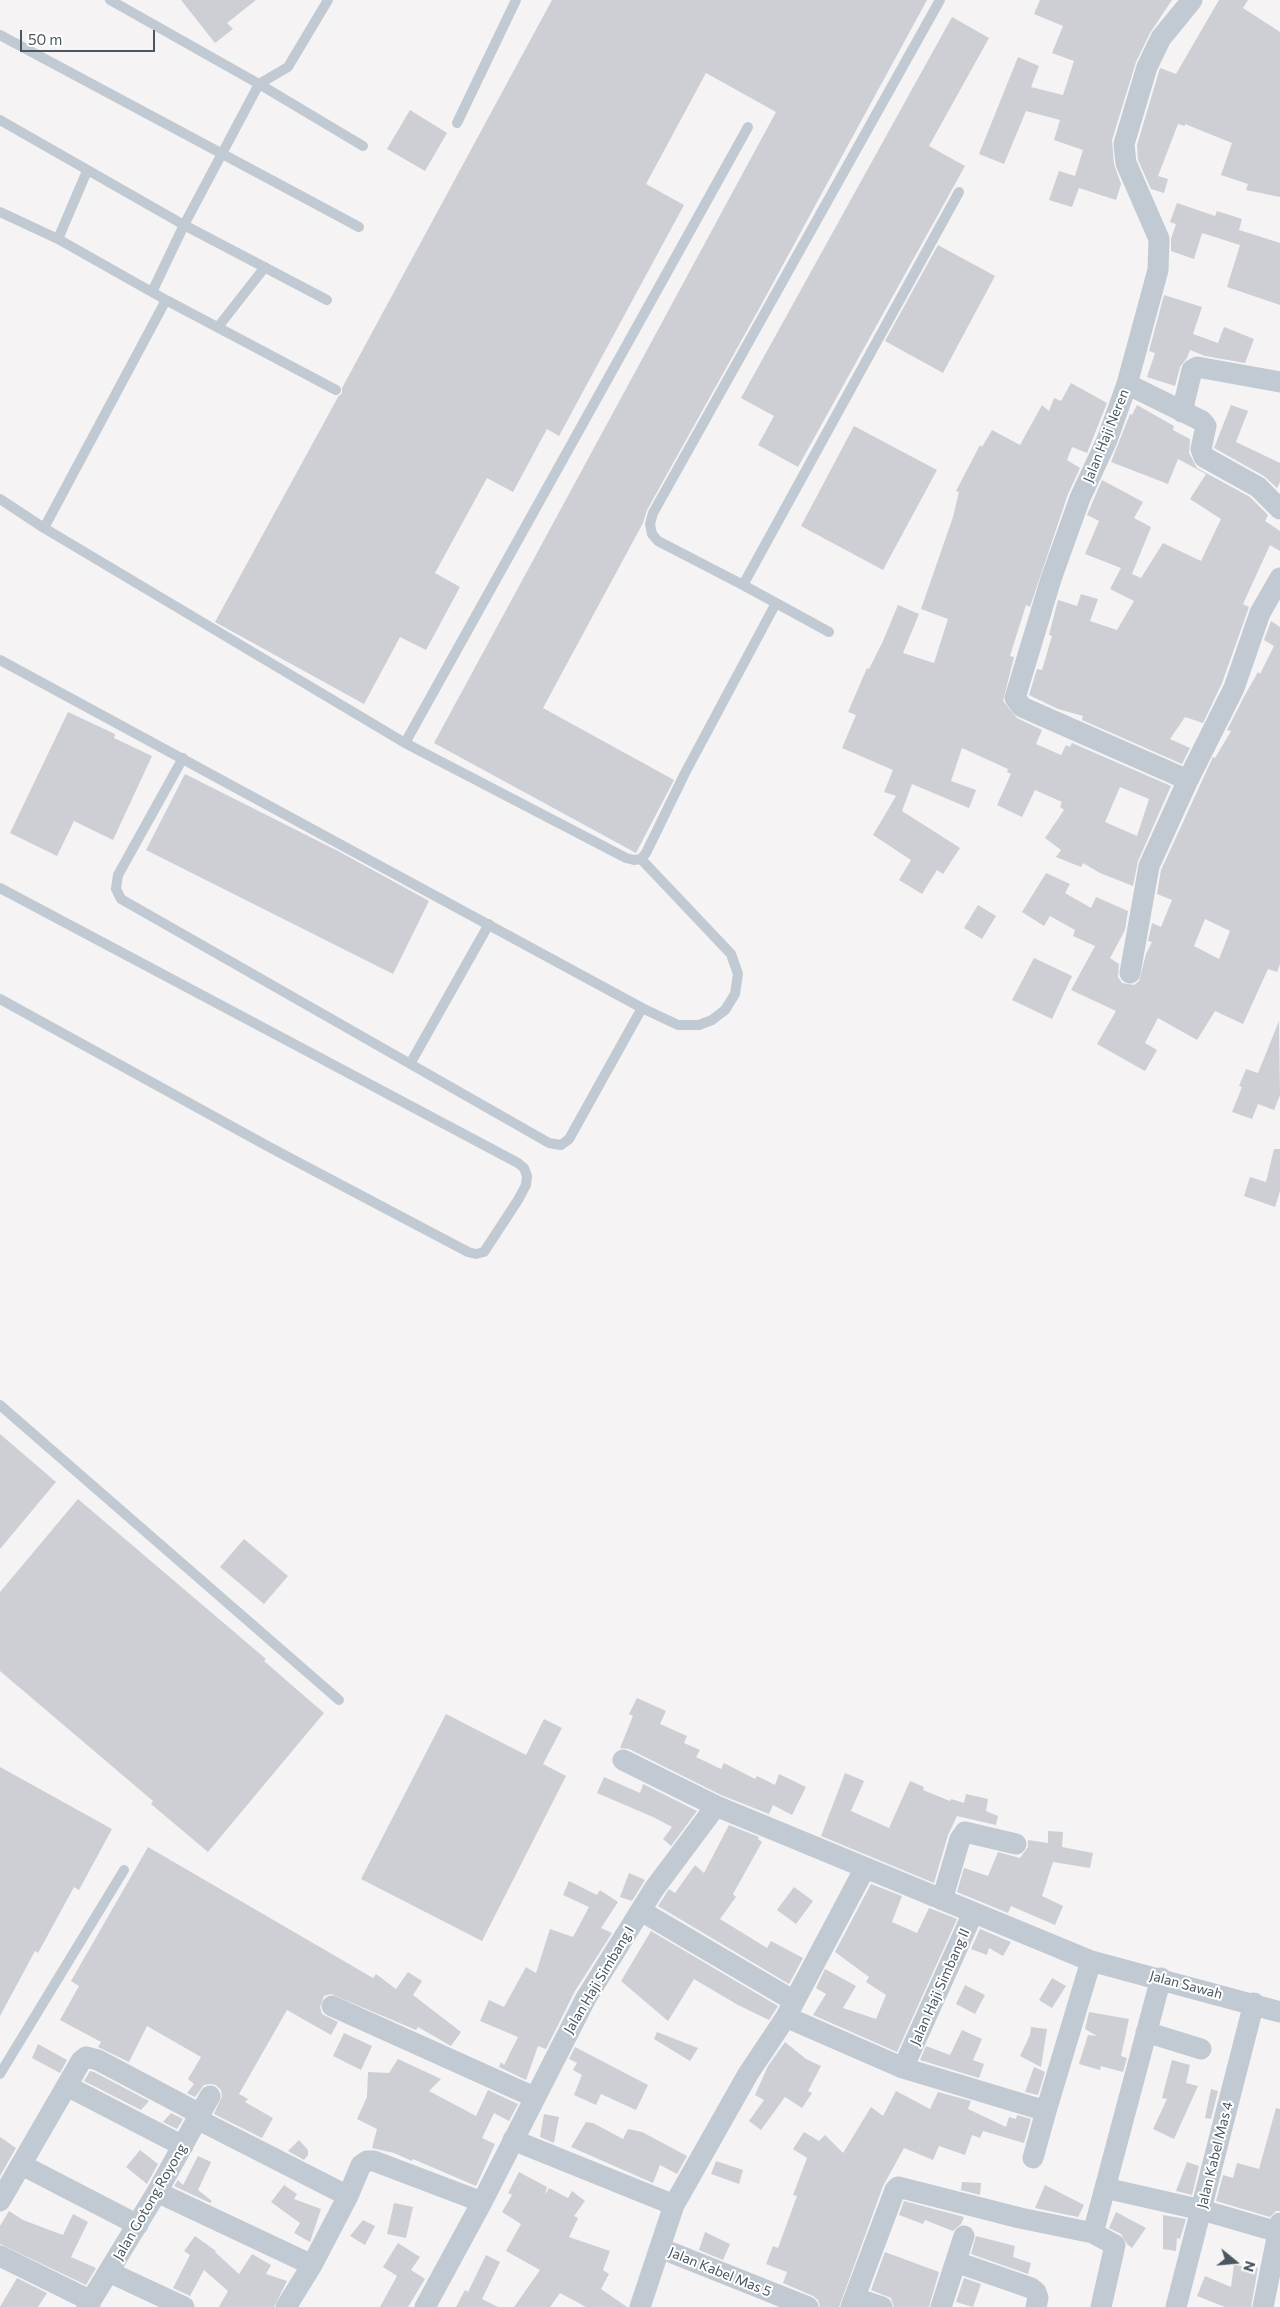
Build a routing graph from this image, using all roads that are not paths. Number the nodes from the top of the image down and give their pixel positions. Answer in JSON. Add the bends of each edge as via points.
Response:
{"nodes":[{"id":1,"x":110,"y":0,"type":"edge"},
{"id":2,"x":328,"y":0,"type":"edge"},
{"id":3,"x":516,"y":0,"type":"edge"},
{"id":4,"x":940,"y":0,"type":"edge"},
{"id":5,"x":1192,"y":0,"type":"edge"},
{"id":6,"x":0,"y":35,"type":"edge"},
{"id":7,"x":259,"y":84,"type":"junction"},
{"id":8,"x":0,"y":120,"type":"edge"},
{"id":9,"x":457,"y":123,"type":"dead end"},
{"id":10,"x":748,"y":127,"type":"dead end"},
{"id":11,"x":363,"y":146,"type":"dead end"},
{"id":12,"x":222,"y":155,"type":"junction"},
{"id":13,"x":87,"y":171,"type":"junction"},
{"id":14,"x":960,"y":192,"type":"dead end"},
{"id":15,"x":0,"y":212,"type":"edge"},
{"id":16,"x":184,"y":225,"type":"junction"},
{"id":17,"x":359,"y":227,"type":"dead end"},
{"id":18,"x":58,"y":239,"type":"junction"},
{"id":19,"x":265,"y":268,"type":"junction"},
{"id":20,"x":152,"y":292,"type":"junction"},
{"id":21,"x":166,"y":300,"type":"junction"},
{"id":22,"x":327,"y":300,"type":"dead end"},
{"id":23,"x":218,"y":327,"type":"junction"},
{"id":24,"x":1280,"y":382,"type":"edge"},
{"id":25,"x":1127,"y":384,"type":"junction"},
{"id":26,"x":336,"y":390,"type":"dead end"},
{"id":27,"x":1182,"y":412,"type":"junction"},
{"id":28,"x":0,"y":499,"type":"edge"},
{"id":29,"x":1280,"y":509,"type":"edge"},
{"id":30,"x":44,"y":528,"type":"junction"},
{"id":31,"x":1280,"y":578,"type":"edge"},
{"id":32,"x":743,"y":585,"type":"junction"},
{"id":33,"x":776,"y":603,"type":"junction"},
{"id":34,"x":829,"y":632,"type":"dead end"},
{"id":35,"x":0,"y":660,"type":"edge"},
{"id":36,"x":405,"y":743,"type":"junction"},
{"id":37,"x":183,"y":758,"type":"junction"},
{"id":38,"x":1188,"y":780,"type":"junction"},
{"id":39,"x":640,"y":859,"type":"junction"},
{"id":40,"x":0,"y":888,"type":"edge"},
{"id":41,"x":489,"y":924,"type":"junction"},
{"id":42,"x":1130,"y":973,"type":"dead end"},
{"id":43,"x":0,"y":999,"type":"edge"},
{"id":44,"x":642,"y":1008,"type":"junction"},
{"id":45,"x":410,"y":1064,"type":"junction"},
{"id":46,"x":0,"y":1405,"type":"edge"},
{"id":47,"x":339,"y":1700,"type":"dead end"},
{"id":48,"x":623,"y":1760,"type":"dead end"},
{"id":49,"x":716,"y":1806,"type":"junction"},
{"id":50,"x":1016,"y":1844,"type":"dead end"},
{"id":51,"x":865,"y":1868,"type":"junction"},
{"id":52,"x":124,"y":1870,"type":"dead end"},
{"id":53,"x":942,"y":1900,"type":"junction"},
{"id":54,"x":640,"y":1911,"type":"junction"},
{"id":55,"x":973,"y":1912,"type":"junction"},
{"id":56,"x":1091,"y":1961,"type":"junction"},
{"id":57,"x":1161,"y":1978,"type":"junction"},
{"id":58,"x":1254,"y":2004,"type":"junction"},
{"id":59,"x":332,"y":2006,"type":"dead end"},
{"id":60,"x":790,"y":2009,"type":"junction"},
{"id":61,"x":1280,"y":2012,"type":"edge"},
{"id":62,"x":1146,"y":2032,"type":"junction"},
{"id":63,"x":1201,"y":2049,"type":"dead end"},
{"id":64,"x":903,"y":2068,"type":"junction"},
{"id":65,"x":0,"y":2074,"type":"edge"},
{"id":66,"x":67,"y":2086,"type":"junction"},
{"id":67,"x":534,"y":2097,"type":"junction"},
{"id":68,"x":202,"y":2110,"type":"junction"},
{"id":69,"x":1046,"y":2111,"type":"junction"},
{"id":70,"x":513,"y":2140,"type":"junction"},
{"id":71,"x":183,"y":2146,"type":"junction"},
{"id":72,"x":1032,"y":2158,"type":"dead end"},
{"id":73,"x":22,"y":2165,"type":"junction"},
{"id":74,"x":1105,"y":2188,"type":"junction"},
{"id":75,"x":157,"y":2192,"type":"junction"},
{"id":76,"x":348,"y":2196,"type":"junction"},
{"id":77,"x":0,"y":2201,"type":"edge"},
{"id":78,"x":482,"y":2202,"type":"junction"},
{"id":79,"x":674,"y":2205,"type":"junction"},
{"id":80,"x":1202,"y":2210,"type":"junction"},
{"id":81,"x":138,"y":2225,"type":"junction"},
{"id":82,"x":1279,"y":2228,"type":"edge"},
{"id":83,"x":1093,"y":2233,"type":"junction"},
{"id":84,"x":964,"y":2236,"type":"dead end"},
{"id":85,"x":660,"y":2248,"type":"junction"},
{"id":86,"x":0,"y":2256,"type":"edge"},
{"id":87,"x":956,"y":2262,"type":"junction"},
{"id":88,"x":312,"y":2265,"type":"junction"},
{"id":89,"x":110,"y":2272,"type":"junction"},
{"id":90,"x":853,"y":2302,"type":"edge"},
{"id":91,"x":89,"y":2304,"type":"edge"},
{"id":92,"x":184,"y":2307,"type":"edge"},
{"id":93,"x":286,"y":2307,"type":"edge"},
{"id":94,"x":425,"y":2307,"type":"edge"},
{"id":95,"x":640,"y":2307,"type":"edge"},
{"id":96,"x":808,"y":2307,"type":"edge"},
{"id":97,"x":882,"y":2307,"type":"edge"},
{"id":98,"x":942,"y":2307,"type":"edge"},
{"id":99,"x":1036,"y":2307,"type":"edge"},
{"id":100,"x":1101,"y":2307,"type":"edge"},
{"id":101,"x":1176,"y":2307,"type":"edge"},
{"id":102,"x":1263,"y":2307,"type":"edge"}],
"edges":[{"from":1,"to":7,"type":"lane"},
{"from":2,"to":7,"type":"lane","via":[[288,67]]},
{"from":3,"to":9,"type":"lane"},
{"from":4,"to":32,"type":"lane","via":[[653,513],[650,524],[658,542]]},
{"from":5,"to":25,"type":"street","name":"Jalan Haji Neren","via":[[1161,38],[1148,66],[1124,144],[1126,164],[1159,239],[1160,258]]},
{"from":6,"to":12,"type":"lane"},
{"from":7,"to":11,"type":"lane"},
{"from":7,"to":12,"type":"lane"},
{"from":8,"to":13,"type":"lane"},
{"from":10,"to":36,"type":"lane"},
{"from":12,"to":16,"type":"lane"},
{"from":12,"to":17,"type":"lane"},
{"from":13,"to":16,"type":"lane"},
{"from":13,"to":18,"type":"lane"},
{"from":14,"to":32,"type":"lane"},
{"from":15,"to":18,"type":"lane"},
{"from":16,"to":19,"type":"lane"},
{"from":16,"to":20,"type":"lane"},
{"from":18,"to":20,"type":"lane"},
{"from":19,"to":22,"type":"lane"},
{"from":19,"to":23,"type":"lane"},
{"from":20,"to":21,"type":"lane"},
{"from":21,"to":23,"type":"lane"},
{"from":21,"to":30,"type":"lane"},
{"from":23,"to":26,"type":"lane"},
{"from":24,"to":27,"type":"street","via":[[1197,367],[1192,370]]},
{"from":25,"to":27,"type":"street"},
{"from":25,"to":38,"type":"street","name":"Jalan Haji Neren","via":[[1051,579],[1015,698],[1022,707]]},
{"from":27,"to":29,"type":"street","via":[[1205,424],[1201,449],[1204,457],[1258,487]]},
{"from":28,"to":30,"type":"lane"},
{"from":30,"to":36,"type":"lane"},
{"from":31,"to":38,"type":"street","via":[[1260,613],[1234,688]]},
{"from":32,"to":33,"type":"lane"},
{"from":33,"to":34,"type":"lane"},
{"from":33,"to":39,"type":"lane"},
{"from":35,"to":37,"type":"lane"},
{"from":36,"to":39,"type":"lane","via":[[626,858]]},
{"from":37,"to":41,"type":"lane"},
{"from":37,"to":45,"type":"lane","via":[[118,875],[116,889],[121,899]]},
{"from":38,"to":42,"type":"street","via":[[1149,866]]},
{"from":39,"to":44,"type":"lane","via":[[731,954],[738,974],[735,994],[725,1010],[700,1025],[678,1024]]},
{"from":40,"to":43,"type":"lane","via":[[518,1163],[527,1176],[526,1185],[484,1252],[468,1252]]},
{"from":41,"to":44,"type":"lane"},
{"from":41,"to":45,"type":"lane"},
{"from":44,"to":45,"type":"lane","via":[[569,1139],[560,1145],[549,1143]]},
{"from":46,"to":47,"type":"lane"},
{"from":48,"to":49,"type":"street"},
{"from":49,"to":51,"type":"street"},
{"from":49,"to":54,"type":"street","name":"Jalan Haji Simbang I"},
{"from":50,"to":53,"type":"street","via":[[965,1832]]},
{"from":51,"to":53,"type":"street","name":"Jalan Haji Simbang II"},
{"from":51,"to":60,"type":"street"},
{"from":52,"to":65,"type":"lane"},
{"from":53,"to":55,"type":"street","name":"Jalan Haji Simbang II"},
{"from":54,"to":60,"type":"street"},
{"from":54,"to":67,"type":"street","name":"Jalan Haji Simbang I","via":[[586,1998]]},
{"from":55,"to":56,"type":"street","name":"Jalan Sawah"},
{"from":55,"to":64,"type":"street","name":"Jalan Haji Simbang II"},
{"from":56,"to":57,"type":"street","name":"Jalan Sawah"},
{"from":56,"to":69,"type":"street"},
{"from":57,"to":58,"type":"street","name":"Jalan Sawah"},
{"from":57,"to":62,"type":"street"},
{"from":58,"to":61,"type":"street","name":"Jalan Sawah"},
{"from":58,"to":80,"type":"street","name":"Jalan Kabel Mas 4"},
{"from":59,"to":67,"type":"street"},
{"from":60,"to":64,"type":"street"},
{"from":60,"to":79,"type":"street","via":[[748,2074]]},
{"from":62,"to":63,"type":"street"},
{"from":62,"to":74,"type":"street"},
{"from":64,"to":69,"type":"street"},
{"from":66,"to":68,"type":"street","via":[[86,2057]]},
{"from":66,"to":71,"type":"street"},
{"from":66,"to":73,"type":"street"},
{"from":67,"to":70,"type":"street","name":"Jalan Haji Simbang I"},
{"from":68,"to":71,"type":"street","name":"Jalan Gotong Royong"},
{"from":68,"to":76,"type":"street"},
{"from":69,"to":72,"type":"street"},
{"from":70,"to":78,"type":"street","name":"Jalan Haji Simbang I"},
{"from":70,"to":79,"type":"street"},
{"from":71,"to":75,"type":"street","name":"Jalan Gotong Royong"},
{"from":73,"to":77,"type":"street"},
{"from":73,"to":81,"type":"street"},
{"from":74,"to":80,"type":"street"},
{"from":74,"to":83,"type":"street"},
{"from":75,"to":81,"type":"street","name":"Jalan Gotong Royong"},
{"from":75,"to":88,"type":"street"},
{"from":76,"to":78,"type":"street","via":[[361,2165],[374,2161]]},
{"from":76,"to":88,"type":"street"},
{"from":78,"to":94,"type":"street","name":"Jalan Haji Simbang I"},
{"from":79,"to":85,"type":"street"},
{"from":80,"to":82,"type":"street"},
{"from":80,"to":101,"type":"street","name":"Jalan Kabel Mas 4"},
{"from":81,"to":89,"type":"street","name":"Jalan Gotong Royong"},
{"from":82,"to":102,"type":"street"},
{"from":83,"to":90,"type":"street","via":[[898,2187]]},
{"from":83,"to":100,"type":"street","via":[[1115,2245]]},
{"from":84,"to":87,"type":"street"},
{"from":85,"to":95,"type":"street"},
{"from":85,"to":96,"type":"street","name":"Jalan Kabel Mas 5"},
{"from":86,"to":91,"type":"street"},
{"from":87,"to":98,"type":"street"},
{"from":87,"to":99,"type":"street","via":[[1031,2288],[1038,2298]]},
{"from":88,"to":93,"type":"street"},
{"from":89,"to":91,"type":"street","name":"Jalan Gotong Royong"},
{"from":89,"to":92,"type":"street"},
{"from":90,"to":97,"type":"street"}]}
